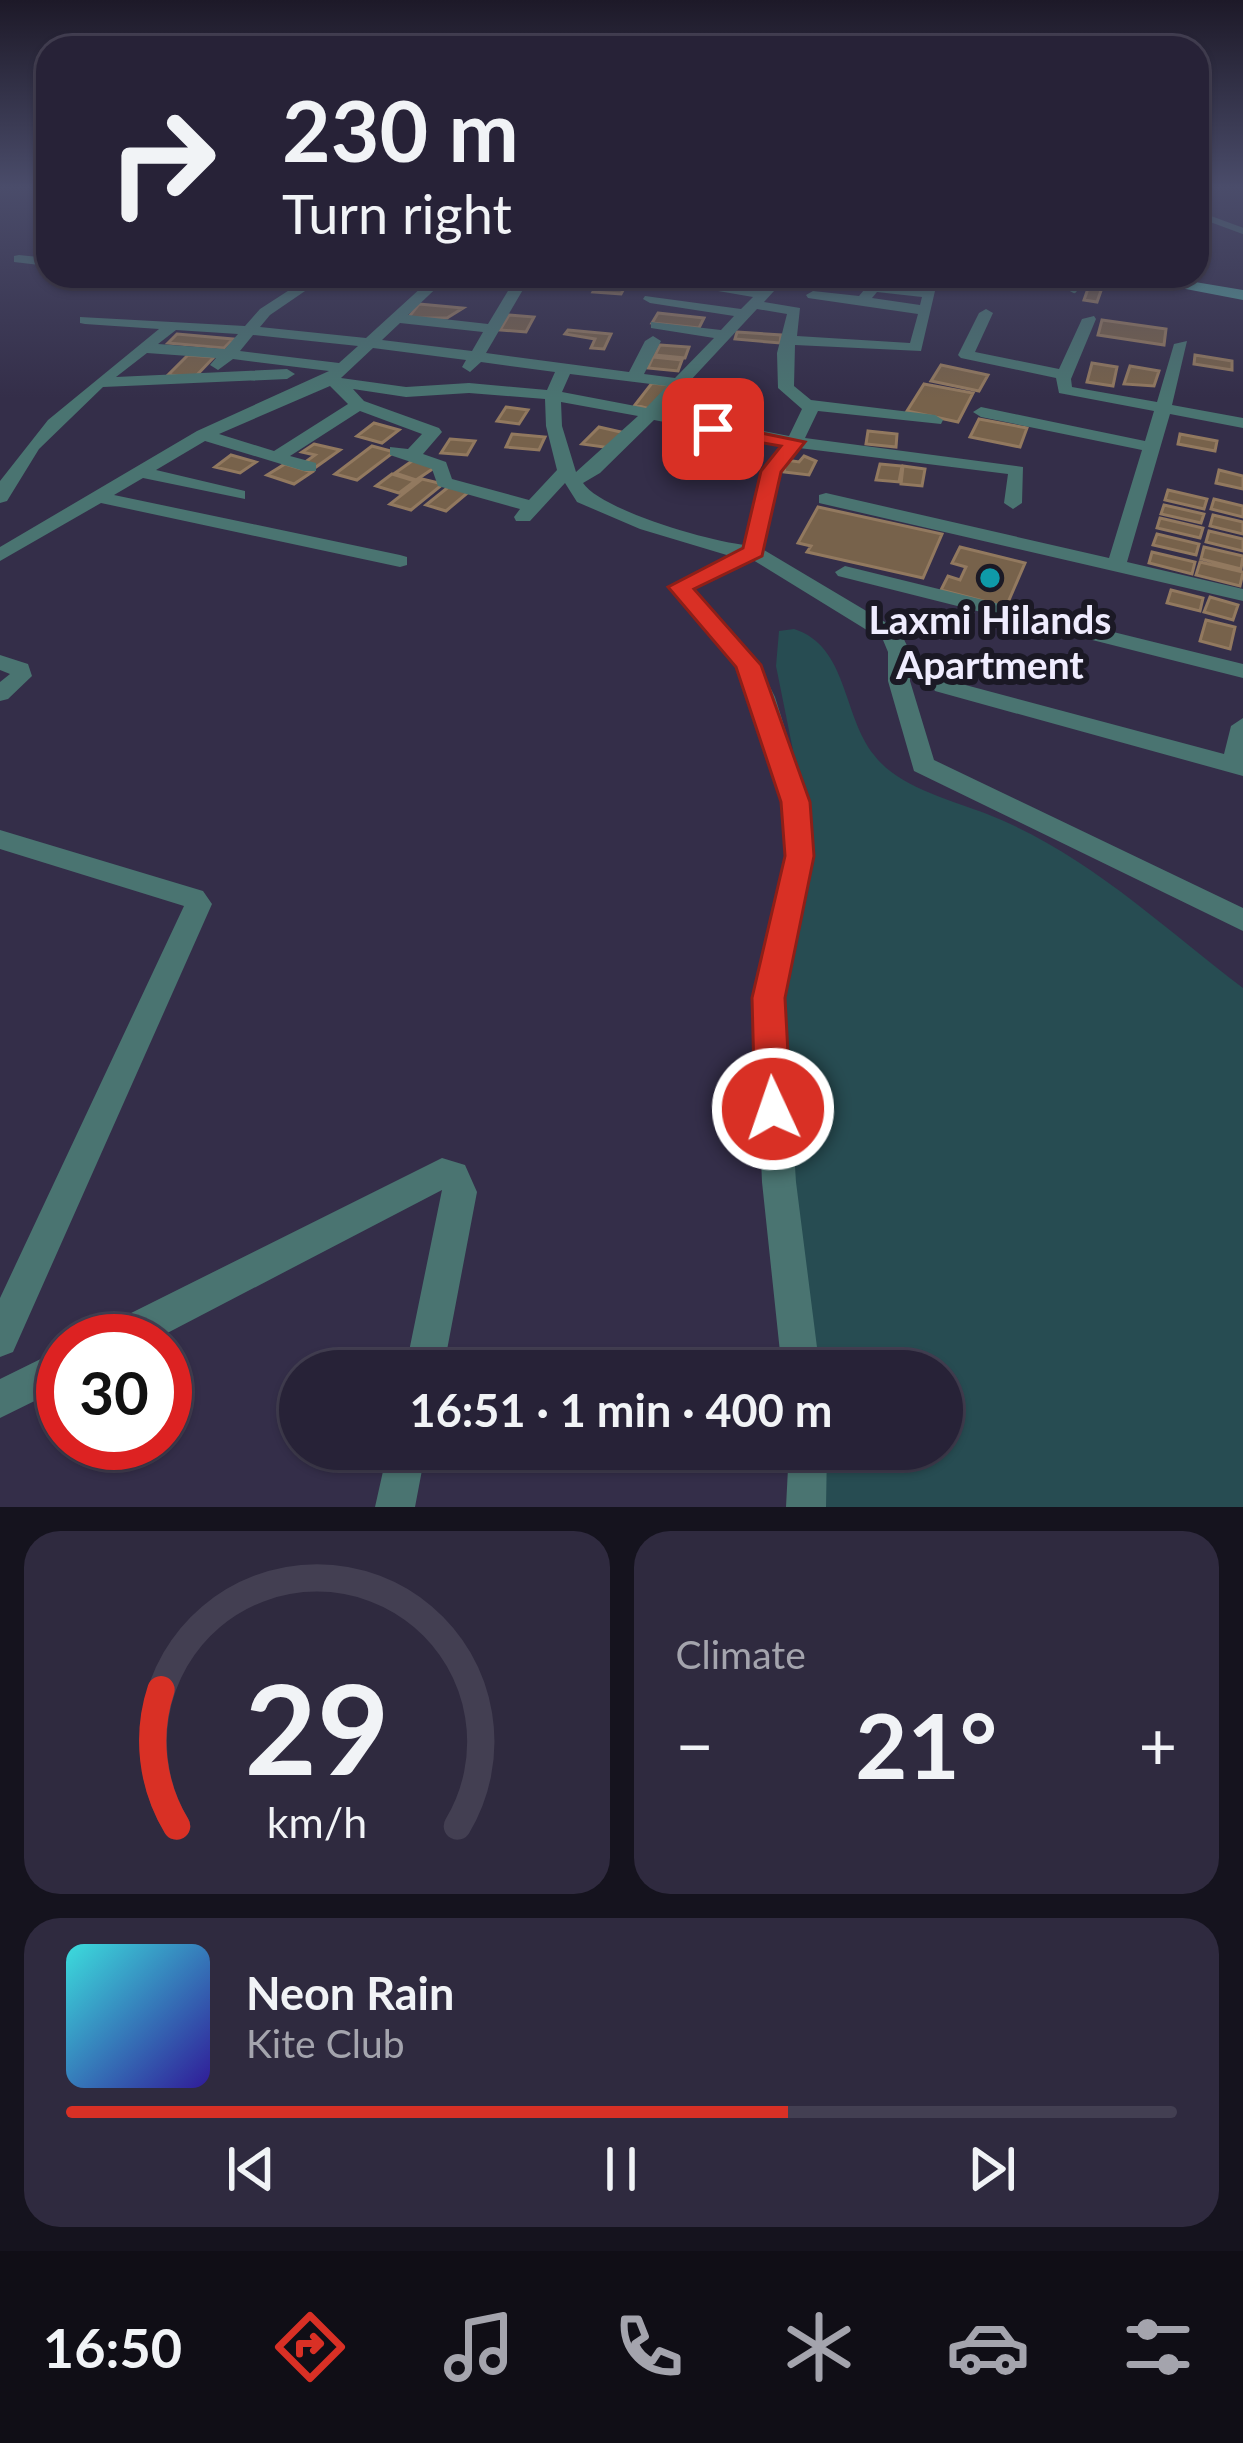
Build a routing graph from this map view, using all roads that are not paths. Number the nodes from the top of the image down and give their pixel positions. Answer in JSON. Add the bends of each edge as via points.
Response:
{"nodes":[{"id":1,"x":19,"y":259,"type":"dead end"},
{"id":2,"x":36,"y":261,"type":"edge"},
{"id":3,"x":1209,"y":287,"type":"edge"},
{"id":4,"x":300,"y":288,"type":"edge"},
{"id":5,"x":429,"y":288,"type":"edge"},
{"id":6,"x":517,"y":288,"type":"edge"},
{"id":7,"x":737,"y":288,"type":"edge"},
{"id":8,"x":804,"y":288,"type":"edge"},
{"id":9,"x":873,"y":288,"type":"edge"},
{"id":10,"x":912,"y":288,"type":"edge"},
{"id":11,"x":1070,"y":288,"type":"edge"},
{"id":12,"x":1209,"y":288,"type":"edge"},
{"id":13,"x":1074,"y":290,"type":"dead end"},
{"id":14,"x":767,"y":292,"type":"edge"},
{"id":15,"x":1243,"y":293,"type":"edge"},
{"id":16,"x":650,"y":299,"type":"dead end"},
{"id":17,"x":863,"y":301,"type":"junction"},
{"id":18,"x":923,"y":310,"type":"junction"},
{"id":19,"x":986,"y":313,"type":"dead end"},
{"id":20,"x":1089,"y":319,"type":"dead end"},
{"id":21,"x":85,"y":320,"type":"dead end"},
{"id":22,"x":391,"y":323,"type":"junction"},
{"id":23,"x":347,"y":324,"type":"dead end"},
{"id":24,"x":171,"y":327,"type":"junction"},
{"id":25,"x":491,"y":329,"type":"junction"},
{"id":26,"x":243,"y":333,"type":"junction"},
{"id":27,"x":720,"y":334,"type":"junction"},
{"id":28,"x":788,"y":340,"type":"junction"},
{"id":29,"x":370,"y":343,"type":"junction"},
{"id":30,"x":1182,"y":344,"type":"dead end"},
{"id":31,"x":144,"y":348,"type":"junction"},
{"id":32,"x":229,"y":354,"type":"junction"},
{"id":33,"x":475,"y":359,"type":"junction"},
{"id":34,"x":564,"y":369,"type":"junction"},
{"id":35,"x":1065,"y":375,"type":"junction"},
{"id":36,"x":206,"y":377,"type":"junction"},
{"id":37,"x":336,"y":378,"type":"junction"},
{"id":38,"x":633,"y":379,"type":"junction"},
{"id":39,"x":100,"y":382,"type":"junction"},
{"id":40,"x":677,"y":383,"type":"junction"},
{"id":41,"x":455,"y":389,"type":"junction"},
{"id":42,"x":554,"y":403,"type":"junction"},
{"id":43,"x":358,"y":405,"type":"junction"},
{"id":44,"x":810,"y":405,"type":"junction"},
{"id":45,"x":509,"y":406,"type":"dead end"},
{"id":46,"x":1161,"y":408,"type":"junction"},
{"id":47,"x":980,"y":412,"type":"dead end"},
{"id":48,"x":649,"y":415,"type":"junction"},
{"id":49,"x":935,"y":420,"type":"dead end"},
{"id":50,"x":1243,"y":423,"type":"edge"},
{"id":51,"x":203,"y":435,"type":"junction"},
{"id":52,"x":795,"y":442,"type":"junction"},
{"id":53,"x":1151,"y":447,"type":"junction"},
{"id":54,"x":276,"y":457,"type":"junction"},
{"id":55,"x":310,"y":466,"type":"dead end"},
{"id":56,"x":139,"y":472,"type":"junction"},
{"id":57,"x":570,"y":476,"type":"junction"},
{"id":58,"x":238,"y":494,"type":"dead end"},
{"id":59,"x":0,"y":497,"type":"edge"},
{"id":60,"x":97,"y":497,"type":"junction"},
{"id":61,"x":826,"y":499,"type":"dead end"},
{"id":62,"x":1013,"y":502,"type":"dead end"},
{"id":63,"x":754,"y":552,"type":"junction"},
{"id":64,"x":0,"y":555,"type":"edge"},
{"id":65,"x":400,"y":561,"type":"dead end"},
{"id":66,"x":1117,"y":564,"type":"junction"},
{"id":67,"x":844,"y":572,"type":"dead end"},
{"id":68,"x":1243,"y":595,"type":"edge"},
{"id":69,"x":2,"y":655,"type":"edge"},
{"id":70,"x":1243,"y":671,"type":"edge"},
{"id":71,"x":943,"y":686,"type":"dead end"},
{"id":72,"x":0,"y":694,"type":"edge"},
{"id":73,"x":1242,"y":731,"type":"edge"},
{"id":74,"x":1238,"y":766,"type":"edge"},
{"id":75,"x":0,"y":839,"type":"edge"},
{"id":76,"x":1243,"y":920,"type":"edge"},
{"id":77,"x":167,"y":1314,"type":"edge"},
{"id":78,"x":0,"y":1340,"type":"edge"},
{"id":79,"x":428,"y":1350,"type":"edge"},
{"id":80,"x":799,"y":1350,"type":"edge"},
{"id":81,"x":36,"y":1381,"type":"edge"},
{"id":82,"x":0,"y":1399,"type":"edge"},
{"id":83,"x":403,"y":1470,"type":"edge"},
{"id":84,"x":807,"y":1470,"type":"edge"},
{"id":85,"x":395,"y":1507,"type":"edge"},
{"id":86,"x":806,"y":1507,"type":"edge"}],
"edges":[{"from":1,"to":2,"type":"street"},
{"from":3,"to":15,"type":"main road"},
{"from":4,"to":26,"type":"street"},
{"from":5,"to":22,"type":"street"},
{"from":6,"to":25,"type":"street"},
{"from":7,"to":14,"type":"street"},
{"from":8,"to":14,"type":"street"},
{"from":9,"to":17,"type":"street"},
{"from":10,"to":18,"type":"street","via":[[929,292]]},
{"from":11,"to":13,"type":"lane"},
{"from":12,"to":15,"type":"main road"},
{"from":14,"to":16,"type":"street"},
{"from":14,"to":17,"type":"street"},
{"from":14,"to":27,"type":"street"},
{"from":14,"to":28,"type":"street","via":[[794,310]]},
{"from":17,"to":18,"type":"street"},
{"from":18,"to":28,"type":"street","via":[[916,348]]},
{"from":19,"to":35,"type":"street","via":[[966,355]]},
{"from":20,"to":35,"type":"street"},
{"from":21,"to":24,"type":"street"},
{"from":22,"to":23,"type":"street"},
{"from":22,"to":25,"type":"street"},
{"from":22,"to":29,"type":"street"},
{"from":24,"to":26,"type":"street"},
{"from":24,"to":31,"type":"street"},
{"from":25,"to":33,"type":"street"},
{"from":26,"to":29,"type":"street"},
{"from":26,"to":32,"type":"street"},
{"from":27,"to":38,"type":"street","via":[[655,333]]},
{"from":27,"to":40,"type":"street"},
{"from":28,"to":44,"type":"street","via":[[786,388]]},
{"from":29,"to":33,"type":"street"},
{"from":29,"to":37,"type":"street"},
{"from":30,"to":46,"type":"street"},
{"from":31,"to":32,"type":"street"},
{"from":31,"to":39,"type":"street"},
{"from":32,"to":36,"type":"street"},
{"from":32,"to":37,"type":"street"},
{"from":33,"to":34,"type":"street"},
{"from":33,"to":41,"type":"street"},
{"from":34,"to":38,"type":"street"},
{"from":34,"to":42,"type":"street"},
{"from":35,"to":46,"type":"street","via":[[1064,389]]},
{"from":36,"to":37,"type":"street"},
{"from":36,"to":39,"type":"street"},
{"from":37,"to":41,"type":"street","via":[[406,392]]},
{"from":37,"to":43,"type":"street"},
{"from":37,"to":51,"type":"street"},
{"from":38,"to":40,"type":"street"},
{"from":39,"to":59,"type":"street","via":[[17,462]]},
{"from":40,"to":48,"type":"street"},
{"from":41,"to":42,"type":"street"},
{"from":42,"to":45,"type":"street"},
{"from":42,"to":48,"type":"street"},
{"from":42,"to":57,"type":"street"},
{"from":43,"to":54,"type":"street"},
{"from":43,"to":57,"type":"street","via":[[433,432],[404,453],[440,466],[444,482],[528,512]]},
{"from":44,"to":49,"type":"street"},
{"from":44,"to":52,"type":"street"},
{"from":46,"to":50,"type":"street"},
{"from":46,"to":53,"type":"street"},
{"from":47,"to":53,"type":"street"},
{"from":48,"to":52,"type":"street"},
{"from":48,"to":57,"type":"street","via":[[594,469]]},
{"from":51,"to":54,"type":"street"},
{"from":51,"to":56,"type":"street"},
{"from":52,"to":62,"type":"street","via":[[1010,469],[1017,471]]},
{"from":52,"to":63,"type":"street","via":[[771,471]]},
{"from":53,"to":66,"type":"street"},
{"from":54,"to":55,"type":"street"},
{"from":56,"to":58,"type":"street"},
{"from":56,"to":60,"type":"street"},
{"from":57,"to":63,"type":"street","via":[[584,498],[628,518]]},
{"from":60,"to":64,"type":"street"},
{"from":60,"to":65,"type":"street"},
{"from":61,"to":66,"type":"street"},
{"from":63,"to":76,"type":"street","via":[[892,636],[923,765]]},
{"from":63,"to":80,"type":"street","via":[[679,587],[748,665],[796,802],[800,856],[769,998]]},
{"from":66,"to":68,"type":"street"},
{"from":67,"to":70,"type":"street"},
{"from":69,"to":72,"type":"street","via":[[21,676]]},
{"from":71,"to":74,"type":"street"},
{"from":73,"to":74,"type":"street"},
{"from":75,"to":78,"type":"street","via":[[198,904]]},
{"from":77,"to":79,"type":"street","via":[[442,1173],[460,1192]]},
{"from":81,"to":82,"type":"street"},
{"from":83,"to":85,"type":"street"},
{"from":84,"to":86,"type":"street"}]}
